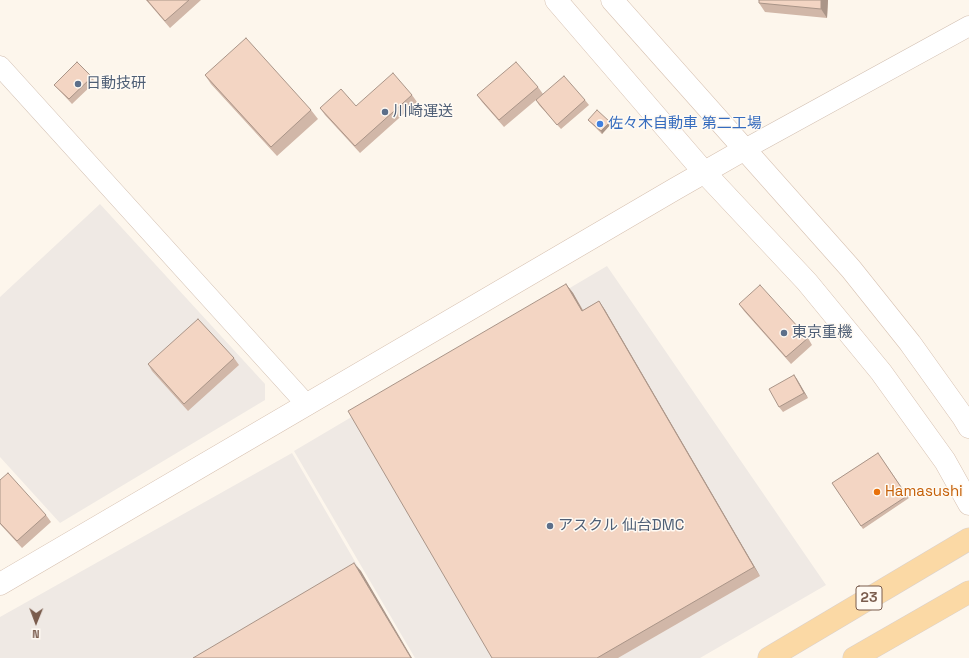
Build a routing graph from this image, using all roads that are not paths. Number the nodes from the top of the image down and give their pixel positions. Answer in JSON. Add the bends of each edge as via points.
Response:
{"nodes":[{"id":1,"x":556,"y":0,"type":"edge"},
{"id":2,"x":612,"y":0,"type":"edge"},
{"id":3,"x":969,"y":26,"type":"edge"},
{"id":4,"x":0,"y":66,"type":"edge"},
{"id":5,"x":745,"y":149,"type":"junction"},
{"id":6,"x":704,"y":172,"type":"junction"},
{"id":7,"x":307,"y":406,"type":"junction"},
{"id":8,"x":969,"y":427,"type":"edge"},
{"id":9,"x":969,"y":504,"type":"edge"},
{"id":10,"x":969,"y":539,"type":"edge"},
{"id":11,"x":0,"y":584,"type":"edge"},
{"id":12,"x":969,"y":592,"type":"edge"},
{"id":13,"x":769,"y":658,"type":"edge"},
{"id":14,"x":854,"y":658,"type":"edge"}],
"edges":[{"from":1,"to":6,"type":"street"},
{"from":2,"to":5,"type":"street"},
{"from":3,"to":5,"type":"street"},
{"from":4,"to":7,"type":"street"},
{"from":5,"to":6,"type":"street"},
{"from":5,"to":8,"type":"street","via":[[851,269],[910,343]]},
{"from":6,"to":7,"type":"street"},
{"from":6,"to":9,"type":"street","via":[[807,282],[881,372],[945,461]]},
{"from":7,"to":11,"type":"street"},
{"from":10,"to":13,"type":"main road","number":"23"},
{"from":12,"to":14,"type":"main road"}]}
